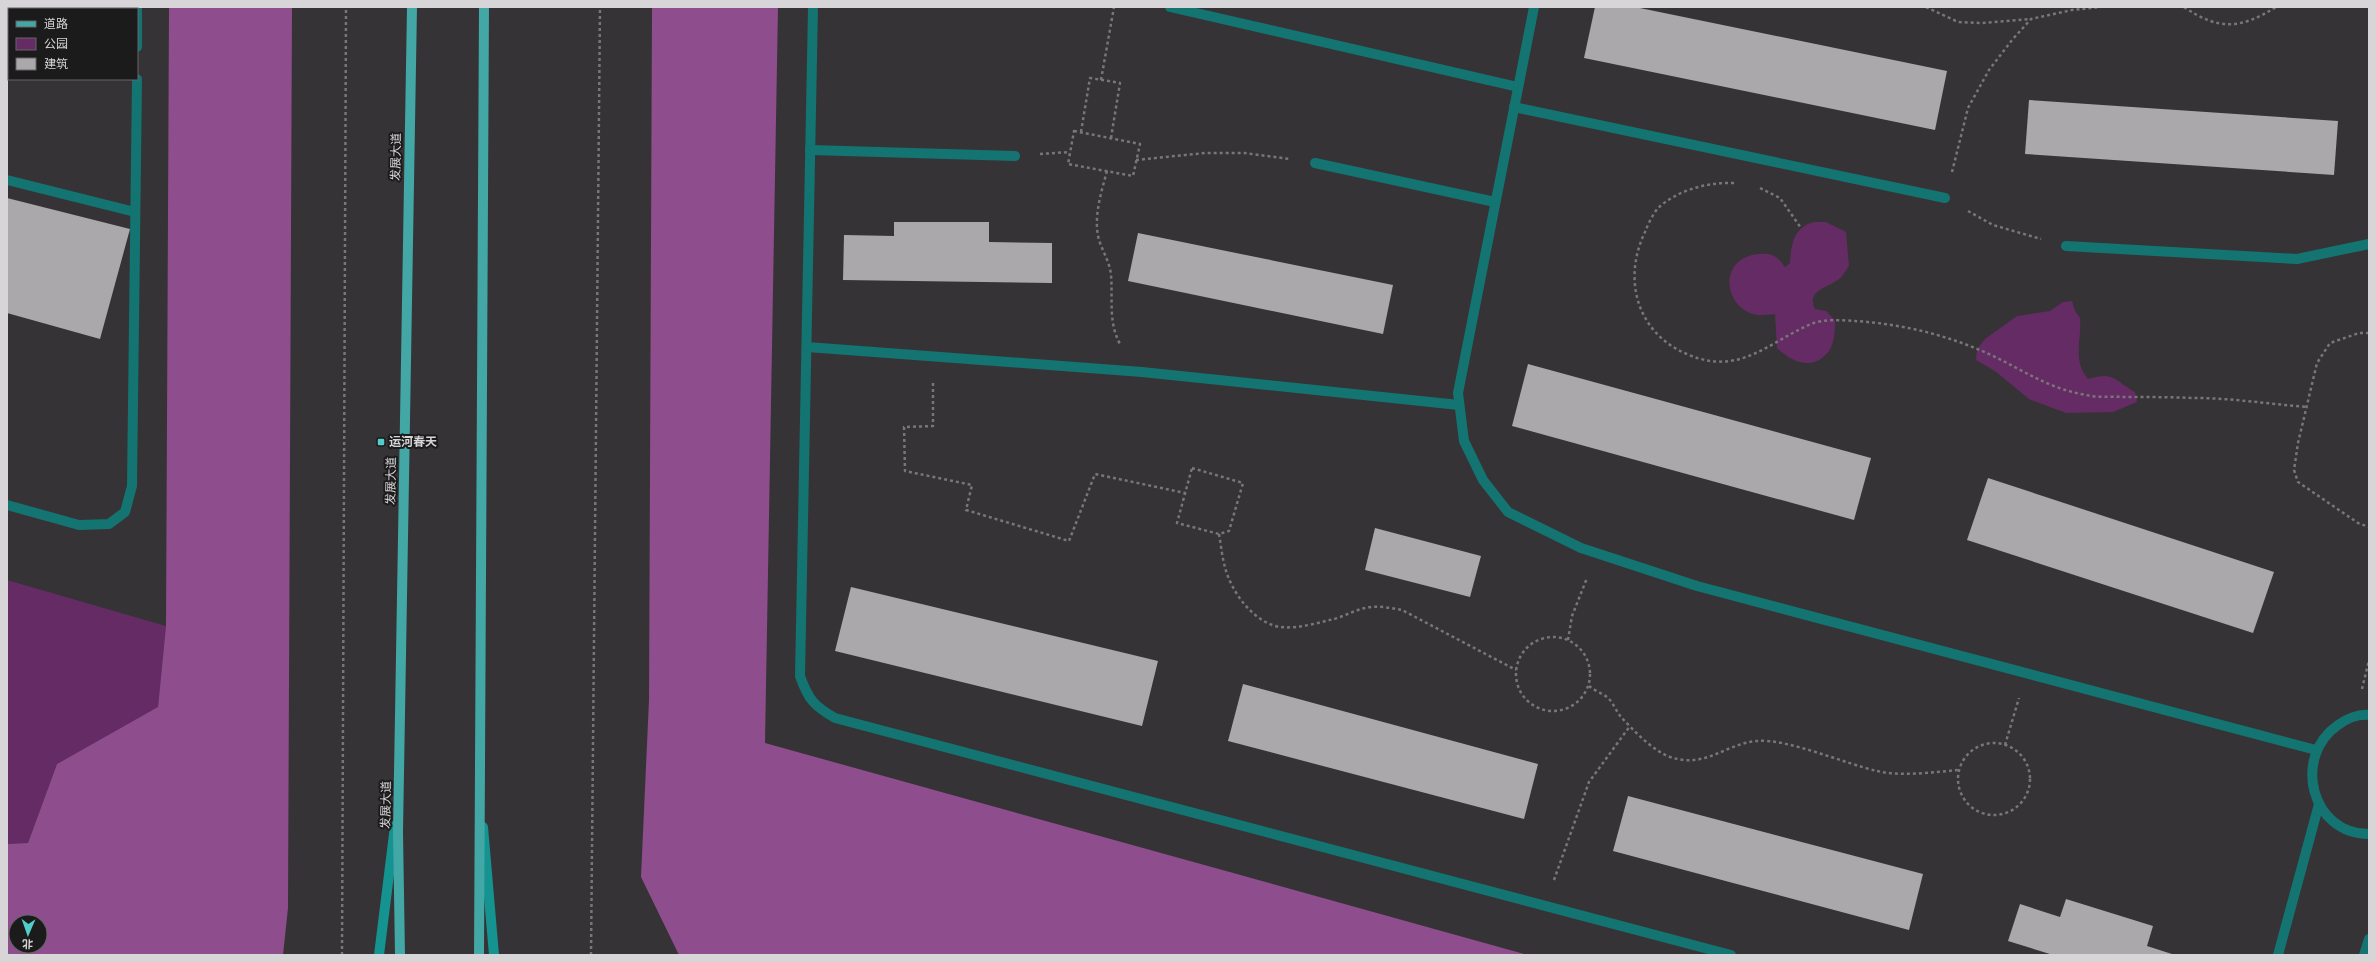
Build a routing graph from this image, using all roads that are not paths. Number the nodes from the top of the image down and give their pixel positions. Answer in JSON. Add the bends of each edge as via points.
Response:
{"nodes":[{"id":1,"x":412,"y":7,"type":"edge"},
{"id":2,"x":484,"y":7,"type":"edge"},
{"id":3,"x":813,"y":7,"type":"edge"},
{"id":4,"x":1170,"y":7,"type":"edge"},
{"id":5,"x":1534,"y":7,"type":"edge"},
{"id":6,"x":137,"y":80,"type":"edge"},
{"id":7,"x":1518,"y":87,"type":"junction"},
{"id":8,"x":1514,"y":107,"type":"junction"},
{"id":9,"x":810,"y":150,"type":"junction"},
{"id":10,"x":1015,"y":156,"type":"dead end"},
{"id":11,"x":1315,"y":163,"type":"road end"},
{"id":12,"x":7,"y":180,"type":"edge"},
{"id":13,"x":1945,"y":198,"type":"road end"},
{"id":14,"x":1495,"y":202,"type":"junction"},
{"id":15,"x":135,"y":212,"type":"junction"},
{"id":16,"x":2369,"y":244,"type":"edge"},
{"id":17,"x":2066,"y":246,"type":"road end"},
{"id":18,"x":807,"y":347,"type":"junction"},
{"id":19,"x":1459,"y":405,"type":"junction"},
{"id":20,"x":7,"y":505,"type":"edge"},
{"id":21,"x":2369,"y":714,"type":"edge"},
{"id":22,"x":2316,"y":750,"type":"junction"},
{"id":23,"x":400,"y":786,"type":"junction"},
{"id":24,"x":480,"y":789,"type":"junction"},
{"id":25,"x":2319,"y":804,"type":"junction"},
{"id":26,"x":2369,"y":834,"type":"edge"},
{"id":27,"x":2369,"y":938,"type":"edge"},
{"id":28,"x":379,"y":955,"type":"edge"},
{"id":29,"x":400,"y":955,"type":"edge"},
{"id":30,"x":479,"y":955,"type":"edge"},
{"id":31,"x":494,"y":955,"type":"edge"},
{"id":32,"x":1731,"y":955,"type":"edge"},
{"id":33,"x":2278,"y":955,"type":"edge"},
{"id":34,"x":2364,"y":955,"type":"edge"}],
"edges":[{"from":1,"to":23,"type":"main road","name":"发展大道"},
{"from":2,"to":24,"type":"main road"},
{"from":3,"to":9,"type":"lane"},
{"from":4,"to":7,"type":"lane"},
{"from":5,"to":7,"type":"lane"},
{"from":6,"to":15,"type":"lane"},
{"from":7,"to":8,"type":"lane"},
{"from":8,"to":13,"type":"lane"},
{"from":8,"to":14,"type":"lane"},
{"from":9,"to":10,"type":"lane"},
{"from":9,"to":18,"type":"lane"},
{"from":11,"to":14,"type":"lane"},
{"from":12,"to":15,"type":"lane"},
{"from":14,"to":19,"type":"lane","via":[[1458,393]]},
{"from":15,"to":20,"type":"lane","via":[[132,486],[125,512],[109,524],[78,525]]},
{"from":16,"to":17,"type":"lane","via":[[2297,258]]},
{"from":18,"to":19,"type":"lane","via":[[1142,372]]},
{"from":18,"to":32,"type":"lane","via":[[800,676],[806,694],[817,708],[835,718]]},
{"from":19,"to":22,"type":"lane","via":[[1464,441],[1483,480],[1508,512],[1581,548],[1697,586]]},
{"from":21,"to":22,"type":"lane","via":[[2345,720],[2328,732]]},
{"from":22,"to":25,"type":"lane","via":[[2311,768],[2312,786]]},
{"from":23,"to":28,"type":"main road"},
{"from":23,"to":29,"type":"main road","name":"发展大道"},
{"from":24,"to":30,"type":"main road"},
{"from":24,"to":31,"type":"main road"},
{"from":25,"to":26,"type":"lane","via":[[2330,818],[2345,829]]},
{"from":25,"to":33,"type":"lane"},
{"from":27,"to":34,"type":"lane"}]}
